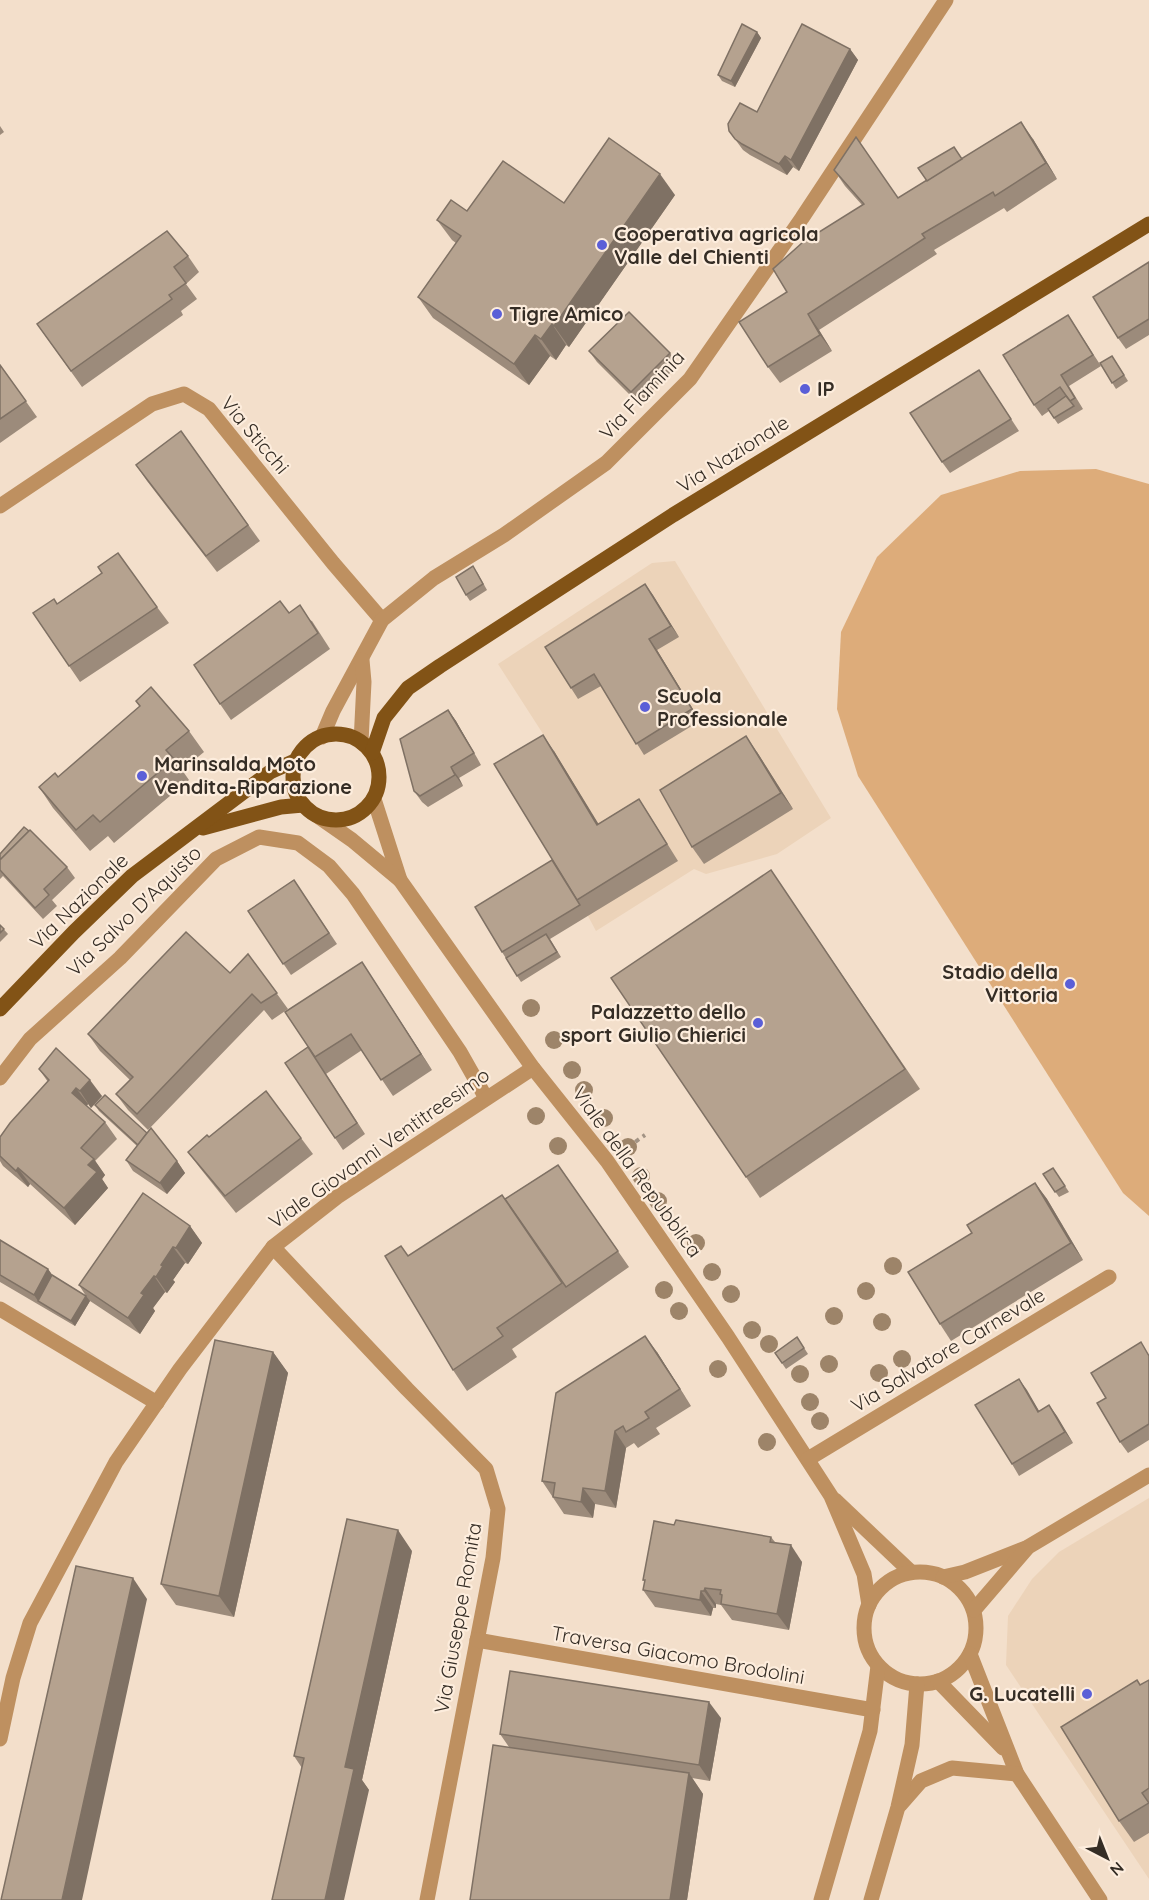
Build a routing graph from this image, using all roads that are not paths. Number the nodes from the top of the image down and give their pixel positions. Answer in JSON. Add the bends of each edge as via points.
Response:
{"nodes":[{"id":1,"x":946,"y":0,"type":"edge"},
{"id":2,"x":1149,"y":224,"type":"edge"},
{"id":3,"x":0,"y":507,"type":"edge"},
{"id":4,"x":382,"y":620,"type":"junction"},
{"id":5,"x":362,"y":660,"type":"junction"},
{"id":6,"x":322,"y":737,"type":"junction"},
{"id":7,"x":366,"y":747,"type":"junction"},
{"id":8,"x":297,"y":760,"type":"junction"},
{"id":9,"x":374,"y":799,"type":"junction"},
{"id":10,"x":303,"y":805,"type":"junction"},
{"id":11,"x":319,"y":817,"type":"junction"},
{"id":12,"x":195,"y":830,"type":"junction"},
{"id":13,"x":400,"y":880,"type":"junction"},
{"id":14,"x":0,"y":1009,"type":"edge"},
{"id":15,"x":533,"y":1068,"type":"junction"},
{"id":16,"x":0,"y":1078,"type":"edge"},
{"id":17,"x":486,"y":1098,"type":"junction"},
{"id":18,"x":273,"y":1247,"type":"junction"},
{"id":19,"x":1109,"y":1277,"type":"dead end"},
{"id":20,"x":0,"y":1309,"type":"edge"},
{"id":21,"x":157,"y":1403,"type":"junction"},
{"id":22,"x":808,"y":1459,"type":"junction"},
{"id":23,"x":1149,"y":1475,"type":"edge"},
{"id":24,"x":831,"y":1496,"type":"junction"},
{"id":25,"x":1028,"y":1547,"type":"junction"},
{"id":26,"x":911,"y":1572,"type":"junction"},
{"id":27,"x":943,"y":1577,"type":"junction"},
{"id":28,"x":869,"y":1605,"type":"junction"},
{"id":29,"x":974,"y":1610,"type":"junction"},
{"id":30,"x":477,"y":1640,"type":"junction"},
{"id":31,"x":970,"y":1654,"type":"junction"},
{"id":32,"x":878,"y":1666,"type":"junction"},
{"id":33,"x":938,"y":1681,"type":"junction"},
{"id":34,"x":916,"y":1684,"type":"junction"},
{"id":35,"x":873,"y":1710,"type":"junction"},
{"id":36,"x":0,"y":1739,"type":"edge"},
{"id":37,"x":1007,"y":1752,"type":"junction"},
{"id":38,"x":1017,"y":1774,"type":"junction"},
{"id":39,"x":898,"y":1807,"type":"junction"},
{"id":40,"x":427,"y":1900,"type":"edge"},
{"id":41,"x":821,"y":1900,"type":"edge"},
{"id":42,"x":871,"y":1900,"type":"edge"},
{"id":43,"x":1100,"y":1900,"type":"edge"}],
"edges":[{"from":1,"to":4,"type":"street","name":"Via Flaminia","via":[[690,379],[606,463],[504,535],[434,578]]},
{"from":2,"to":7,"type":"main road","name":"Via Nazionale","via":[[673,516],[440,666],[408,688]]},
{"from":3,"to":4,"type":"street","name":"Via Sticchi","via":[[152,404],[184,394],[209,409]]},
{"from":4,"to":5,"type":"street","name":"Via Flaminia"},
{"from":5,"to":6,"type":"street","name":"Via Flaminia"},
{"from":5,"to":7,"type":"street","name":"Via Flaminia"},
{"from":6,"to":7,"type":"main road","via":[[349,736]]},
{"from":6,"to":8,"type":"main road","via":[[303,750]]},
{"from":7,"to":9,"type":"main road","via":[[377,763],[379,775]]},
{"from":8,"to":10,"type":"main road","via":[[294,784]]},
{"from":8,"to":12,"type":"main road","name":"Via Nazionale","via":[[270,772]]},
{"from":9,"to":11,"type":"main road","via":[[364,811],[350,818]]},
{"from":9,"to":13,"type":"street","name":"Viale della Repubblica"},
{"from":10,"to":11,"type":"main road"},
{"from":10,"to":12,"type":"main road","name":"Via Nazionale","via":[[281,807]]},
{"from":11,"to":13,"type":"street","name":"Viale della Repubblica"},
{"from":12,"to":14,"type":"main road","name":"Via Nazionale","via":[[132,876]]},
{"from":13,"to":15,"type":"street","name":"Viale della Repubblica"},
{"from":15,"to":17,"type":"street","name":"Viale Giovanni Ventitreesimo"},
{"from":15,"to":22,"type":"street","name":"Viale della Repubblica","via":[[607,1161]]},
{"from":16,"to":17,"type":"street","name":"Via Salvo D'Aquisto","via":[[30,1039],[120,958],[216,859],[259,837],[298,843],[329,866],[353,894],[460,1052]]},
{"from":17,"to":18,"type":"street","name":"Viale Giovanni Ventitreesimo","via":[[337,1197]]},
{"from":18,"to":21,"type":"street","name":"Viale Giovanni Ventitreesimo"},
{"from":18,"to":30,"type":"street","name":"Via Giuseppe Romita","via":[[486,1468],[498,1509]]},
{"from":19,"to":22,"type":"street","name":"Via Salvatore Carnevale"},
{"from":20,"to":21,"type":"street"},
{"from":21,"to":36,"type":"street","name":"Viale Giovanni Ventitreesimo","via":[[116,1462],[30,1623]]},
{"from":22,"to":24,"type":"street","name":"Viale della Repubblica"},
{"from":23,"to":25,"type":"street"},
{"from":24,"to":26,"type":"street","name":"Viale della Repubblica"},
{"from":24,"to":28,"type":"street","name":"Viale della Repubblica","via":[[864,1574]]},
{"from":25,"to":27,"type":"street"},
{"from":25,"to":29,"type":"street"},
{"from":26,"to":27,"type":"street"},
{"from":26,"to":28,"type":"street","via":[[894,1578]]},
{"from":27,"to":29,"type":"street","via":[[962,1591]]},
{"from":28,"to":32,"type":"street","via":[[864,1637]]},
{"from":29,"to":31,"type":"street","via":[[975,1640]]},
{"from":30,"to":35,"type":"street","name":"Traversa Giacomo Brodolini"},
{"from":30,"to":40,"type":"street","name":"Via Giuseppe Romita"},
{"from":31,"to":33,"type":"street","via":[[962,1666]]},
{"from":31,"to":37,"type":"street"},
{"from":32,"to":34,"type":"street","via":[[902,1682]]},
{"from":32,"to":35,"type":"street"},
{"from":33,"to":34,"type":"street"},
{"from":33,"to":37,"type":"street"},
{"from":34,"to":39,"type":"street","via":[[912,1745]]},
{"from":35,"to":41,"type":"street"},
{"from":37,"to":38,"type":"street"},
{"from":38,"to":39,"type":"street","via":[[952,1768],[921,1781]]},
{"from":38,"to":43,"type":"street"},
{"from":39,"to":42,"type":"street"}]}
